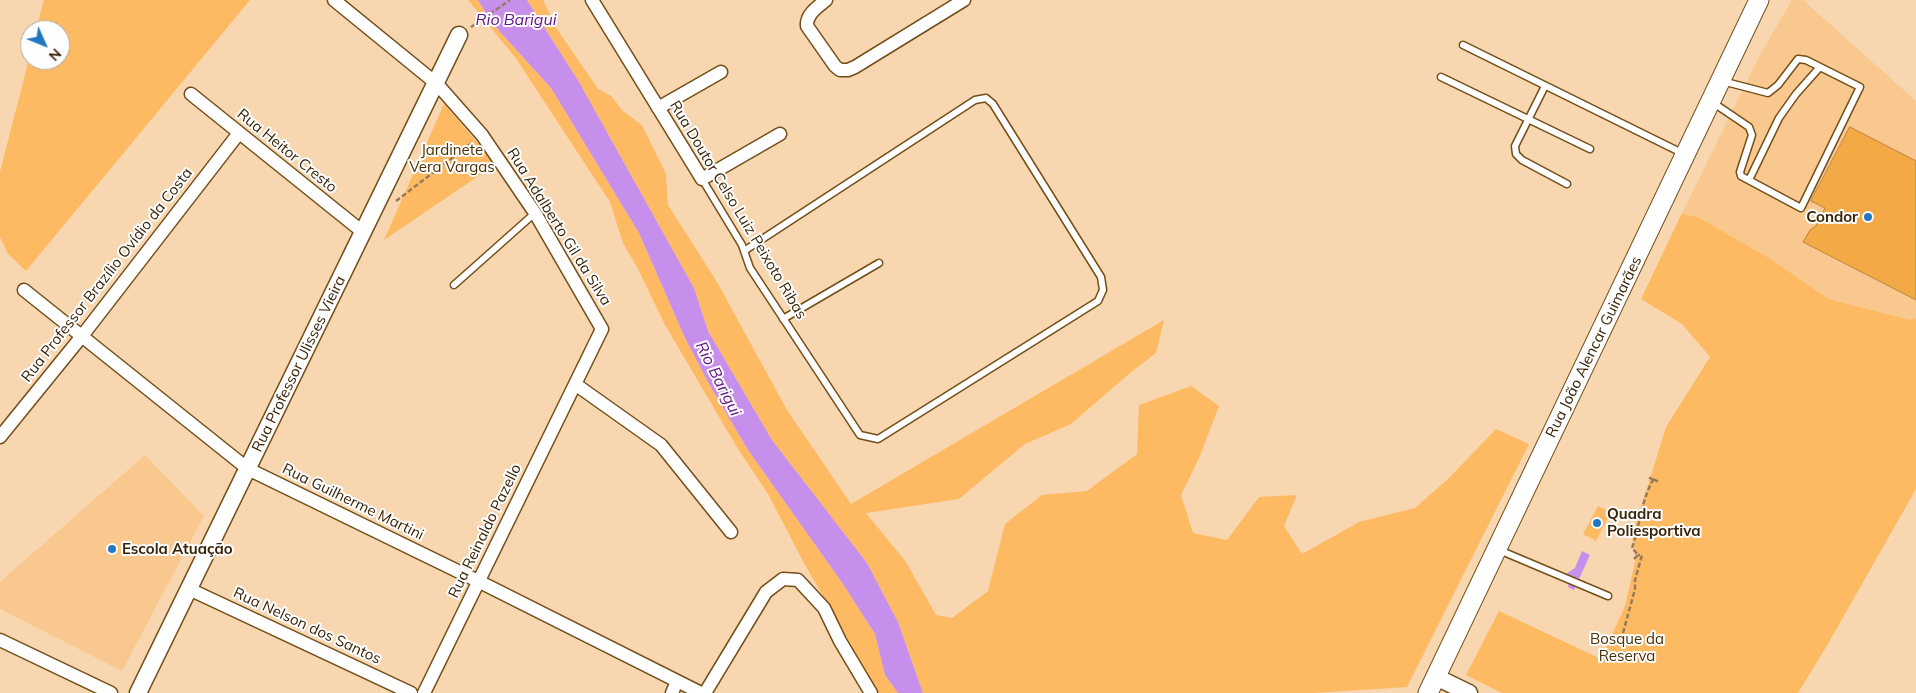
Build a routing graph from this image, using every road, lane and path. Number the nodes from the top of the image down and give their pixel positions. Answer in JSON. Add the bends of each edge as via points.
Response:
{"nodes":[{"id":1,"x":334,"y":0,"type":"edge"},
{"id":2,"x":510,"y":0,"type":"edge"},
{"id":3,"x":592,"y":0,"type":"edge"},
{"id":4,"x":826,"y":0,"type":"edge"},
{"id":5,"x":964,"y":0,"type":"edge"},
{"id":6,"x":1759,"y":2,"type":"edge"},
{"id":7,"x":474,"y":25,"type":"dead end"},
{"id":8,"x":459,"y":35,"type":"dead end"},
{"id":9,"x":1463,"y":45,"type":"dead end"},
{"id":10,"x":1820,"y":67,"type":"junction"},
{"id":11,"x":721,"y":72,"type":"dead end"},
{"id":12,"x":1441,"y":77,"type":"dead end"},
{"id":13,"x":1721,"y":80,"type":"junction"},
{"id":14,"x":437,"y":84,"type":"junction"},
{"id":15,"x":1545,"y":86,"type":"junction"},
{"id":16,"x":191,"y":94,"type":"dead end"},
{"id":17,"x":1711,"y":102,"type":"junction"},
{"id":18,"x":658,"y":108,"type":"junction"},
{"id":19,"x":1527,"y":119,"type":"junction"},
{"id":20,"x":239,"y":133,"type":"junction"},
{"id":21,"x":780,"y":134,"type":"dead end"},
{"id":22,"x":482,"y":135,"type":"junction"},
{"id":23,"x":1590,"y":149,"type":"dead end"},
{"id":24,"x":1685,"y":155,"type":"junction"},
{"id":25,"x":702,"y":179,"type":"junction"},
{"id":26,"x":1748,"y":180,"type":"junction"},
{"id":27,"x":1567,"y":184,"type":"dead end"},
{"id":28,"x":392,"y":203,"type":"dead end"},
{"id":29,"x":535,"y":213,"type":"junction"},
{"id":30,"x":364,"y":232,"type":"junction"},
{"id":31,"x":744,"y":251,"type":"junction"},
{"id":32,"x":880,"y":263,"type":"dead end"},
{"id":33,"x":454,"y":285,"type":"dead end"},
{"id":34,"x":24,"y":290,"type":"dead end"},
{"id":35,"x":783,"y":319,"type":"junction"},
{"id":36,"x":602,"y":329,"type":"joint"},
{"id":37,"x":82,"y":336,"type":"junction"},
{"id":38,"x":574,"y":384,"type":"junction"},
{"id":39,"x":0,"y":437,"type":"edge"},
{"id":40,"x":248,"y":469,"type":"junction"},
{"id":41,"x":1652,"y":480,"type":"dead end"},
{"id":42,"x":731,"y":532,"type":"dead end"},
{"id":43,"x":1497,"y":549,"type":"junction"},
{"id":44,"x":1638,"y":555,"type":"junction"},
{"id":45,"x":1634,"y":559,"type":"dead end"},
{"id":46,"x":478,"y":581,"type":"junction"},
{"id":47,"x":189,"y":589,"type":"junction"},
{"id":48,"x":1608,"y":596,"type":"dead end"},
{"id":49,"x":1623,"y":633,"type":"dead end"},
{"id":50,"x":0,"y":640,"type":"edge"},
{"id":51,"x":677,"y":681,"type":"junction"},
{"id":52,"x":1432,"y":685,"type":"edge"},
{"id":53,"x":111,"y":693,"type":"edge"},
{"id":54,"x":138,"y":693,"type":"edge"},
{"id":55,"x":411,"y":693,"type":"edge"},
{"id":56,"x":424,"y":693,"type":"edge"},
{"id":57,"x":672,"y":693,"type":"edge"},
{"id":58,"x":701,"y":693,"type":"edge"},
{"id":59,"x":705,"y":693,"type":"edge"},
{"id":60,"x":871,"y":693,"type":"edge"},
{"id":61,"x":1469,"y":693,"type":"edge"}],
"edges":[{"from":1,"to":14,"type":"street","name":"Rua Adalberto Gil da Silva"},
{"from":2,"to":7,"type":"path"},
{"from":3,"to":18,"type":"street","name":"Rua Doutor Celso Luiz Peixoto Ribas"},
{"from":4,"to":5,"type":"street","via":[[806,21],[840,70],[855,67]]},
{"from":6,"to":13,"type":"main road","name":"Rua João Alencar Guimarães"},
{"from":8,"to":14,"type":"street","name":"Rua Professor Ulisses Vieira"},
{"from":9,"to":15,"type":"lane"},
{"from":10,"to":13,"type":"lane","via":[[1798,60],[1778,86],[1768,93]]},
{"from":10,"to":26,"type":"lane","via":[[1779,118]]},
{"from":10,"to":26,"type":"lane","via":[[1860,87],[1801,208]]},
{"from":11,"to":18,"type":"street"},
{"from":12,"to":19,"type":"lane"},
{"from":13,"to":17,"type":"main road","name":"Rua João Alencar Guimarães"},
{"from":14,"to":22,"type":"street","name":"Rua Adalberto Gil da Silva"},
{"from":14,"to":30,"type":"street","name":"Rua Professor Ulisses Vieira"},
{"from":15,"to":19,"type":"lane"},
{"from":15,"to":24,"type":"lane"},
{"from":16,"to":20,"type":"street","name":"Rua Heitor Cresto"},
{"from":17,"to":24,"type":"main road","name":"Rua João Alencar Guimarães"},
{"from":17,"to":26,"type":"lane","via":[[1749,127],[1752,135],[1740,172]]},
{"from":18,"to":25,"type":"street","name":"Rua Doutor Celso Luiz Peixoto Ribas"},
{"from":19,"to":23,"type":"lane"},
{"from":19,"to":27,"type":"lane","via":[[1515,146],[1516,154]]},
{"from":20,"to":30,"type":"street","name":"Rua Heitor Cresto"},
{"from":20,"to":37,"type":"street","name":"Rua Professor Brazílio Ovídio da Costa"},
{"from":21,"to":25,"type":"street"},
{"from":22,"to":28,"type":"path"},
{"from":22,"to":29,"type":"street","name":"Rua Adalberto Gil da Silva"},
{"from":24,"to":43,"type":"main road","name":"Rua João Alencar Guimarães"},
{"from":25,"to":31,"type":"lane","name":"Rua Doutor Celso Luiz Peixoto Ribas"},
{"from":29,"to":33,"type":"lane"},
{"from":29,"to":36,"type":"street","name":"Rua Adalberto Gil da Silva"},
{"from":30,"to":40,"type":"street","name":"Rua Professor Ulisses Vieira"},
{"from":31,"to":35,"type":"lane","name":"Rua Doutor Celso Luiz Peixoto Ribas","via":[[750,268]]},
{"from":31,"to":35,"type":"lane","name":"Rua Doutor Celso Luiz Peixoto Ribas","via":[[975,100],[986,98],[993,104],[1101,277],[1103,290],[1098,301],[878,439],[860,435]]},
{"from":32,"to":35,"type":"lane"},
{"from":34,"to":37,"type":"street","name":"Rua Guilherme Martini"},
{"from":36,"to":38,"type":"street","name":"Rua Reinaldo Pazello"},
{"from":37,"to":39,"type":"street","name":"Rua Professor Brazílio Ovídio da Costa"},
{"from":37,"to":40,"type":"street","name":"Rua Guilherme Martini"},
{"from":38,"to":42,"type":"street","via":[[661,445]]},
{"from":38,"to":46,"type":"street","name":"Rua Reinaldo Pazello"},
{"from":40,"to":46,"type":"street","name":"Rua Guilherme Martini"},
{"from":40,"to":47,"type":"street","name":"Rua Professor Ulisses Vieira"},
{"from":41,"to":44,"type":"path","via":[[1632,548]]},
{"from":43,"to":48,"type":"lane"},
{"from":43,"to":52,"type":"main road","name":"Rua João Alencar Guimarães"},
{"from":44,"to":45,"type":"path"},
{"from":44,"to":49,"type":"path","via":[[1642,555]]},
{"from":46,"to":51,"type":"street","name":"Rua Guilherme Martini"},
{"from":46,"to":56,"type":"street","name":"Rua Reinaldo Pazello"},
{"from":47,"to":54,"type":"street","name":"Rua Professor Ulisses Vieira"},
{"from":47,"to":55,"type":"street","name":"Rua Nelson dos Santos"},
{"from":50,"to":53,"type":"street"},
{"from":51,"to":57,"type":"street"},
{"from":51,"to":58,"type":"street","name":"Rua Guilherme Martini"},
{"from":52,"to":61,"type":"street"},
{"from":59,"to":60,"type":"street","via":[[766,592],[783,579],[798,580],[824,608]]}]}
